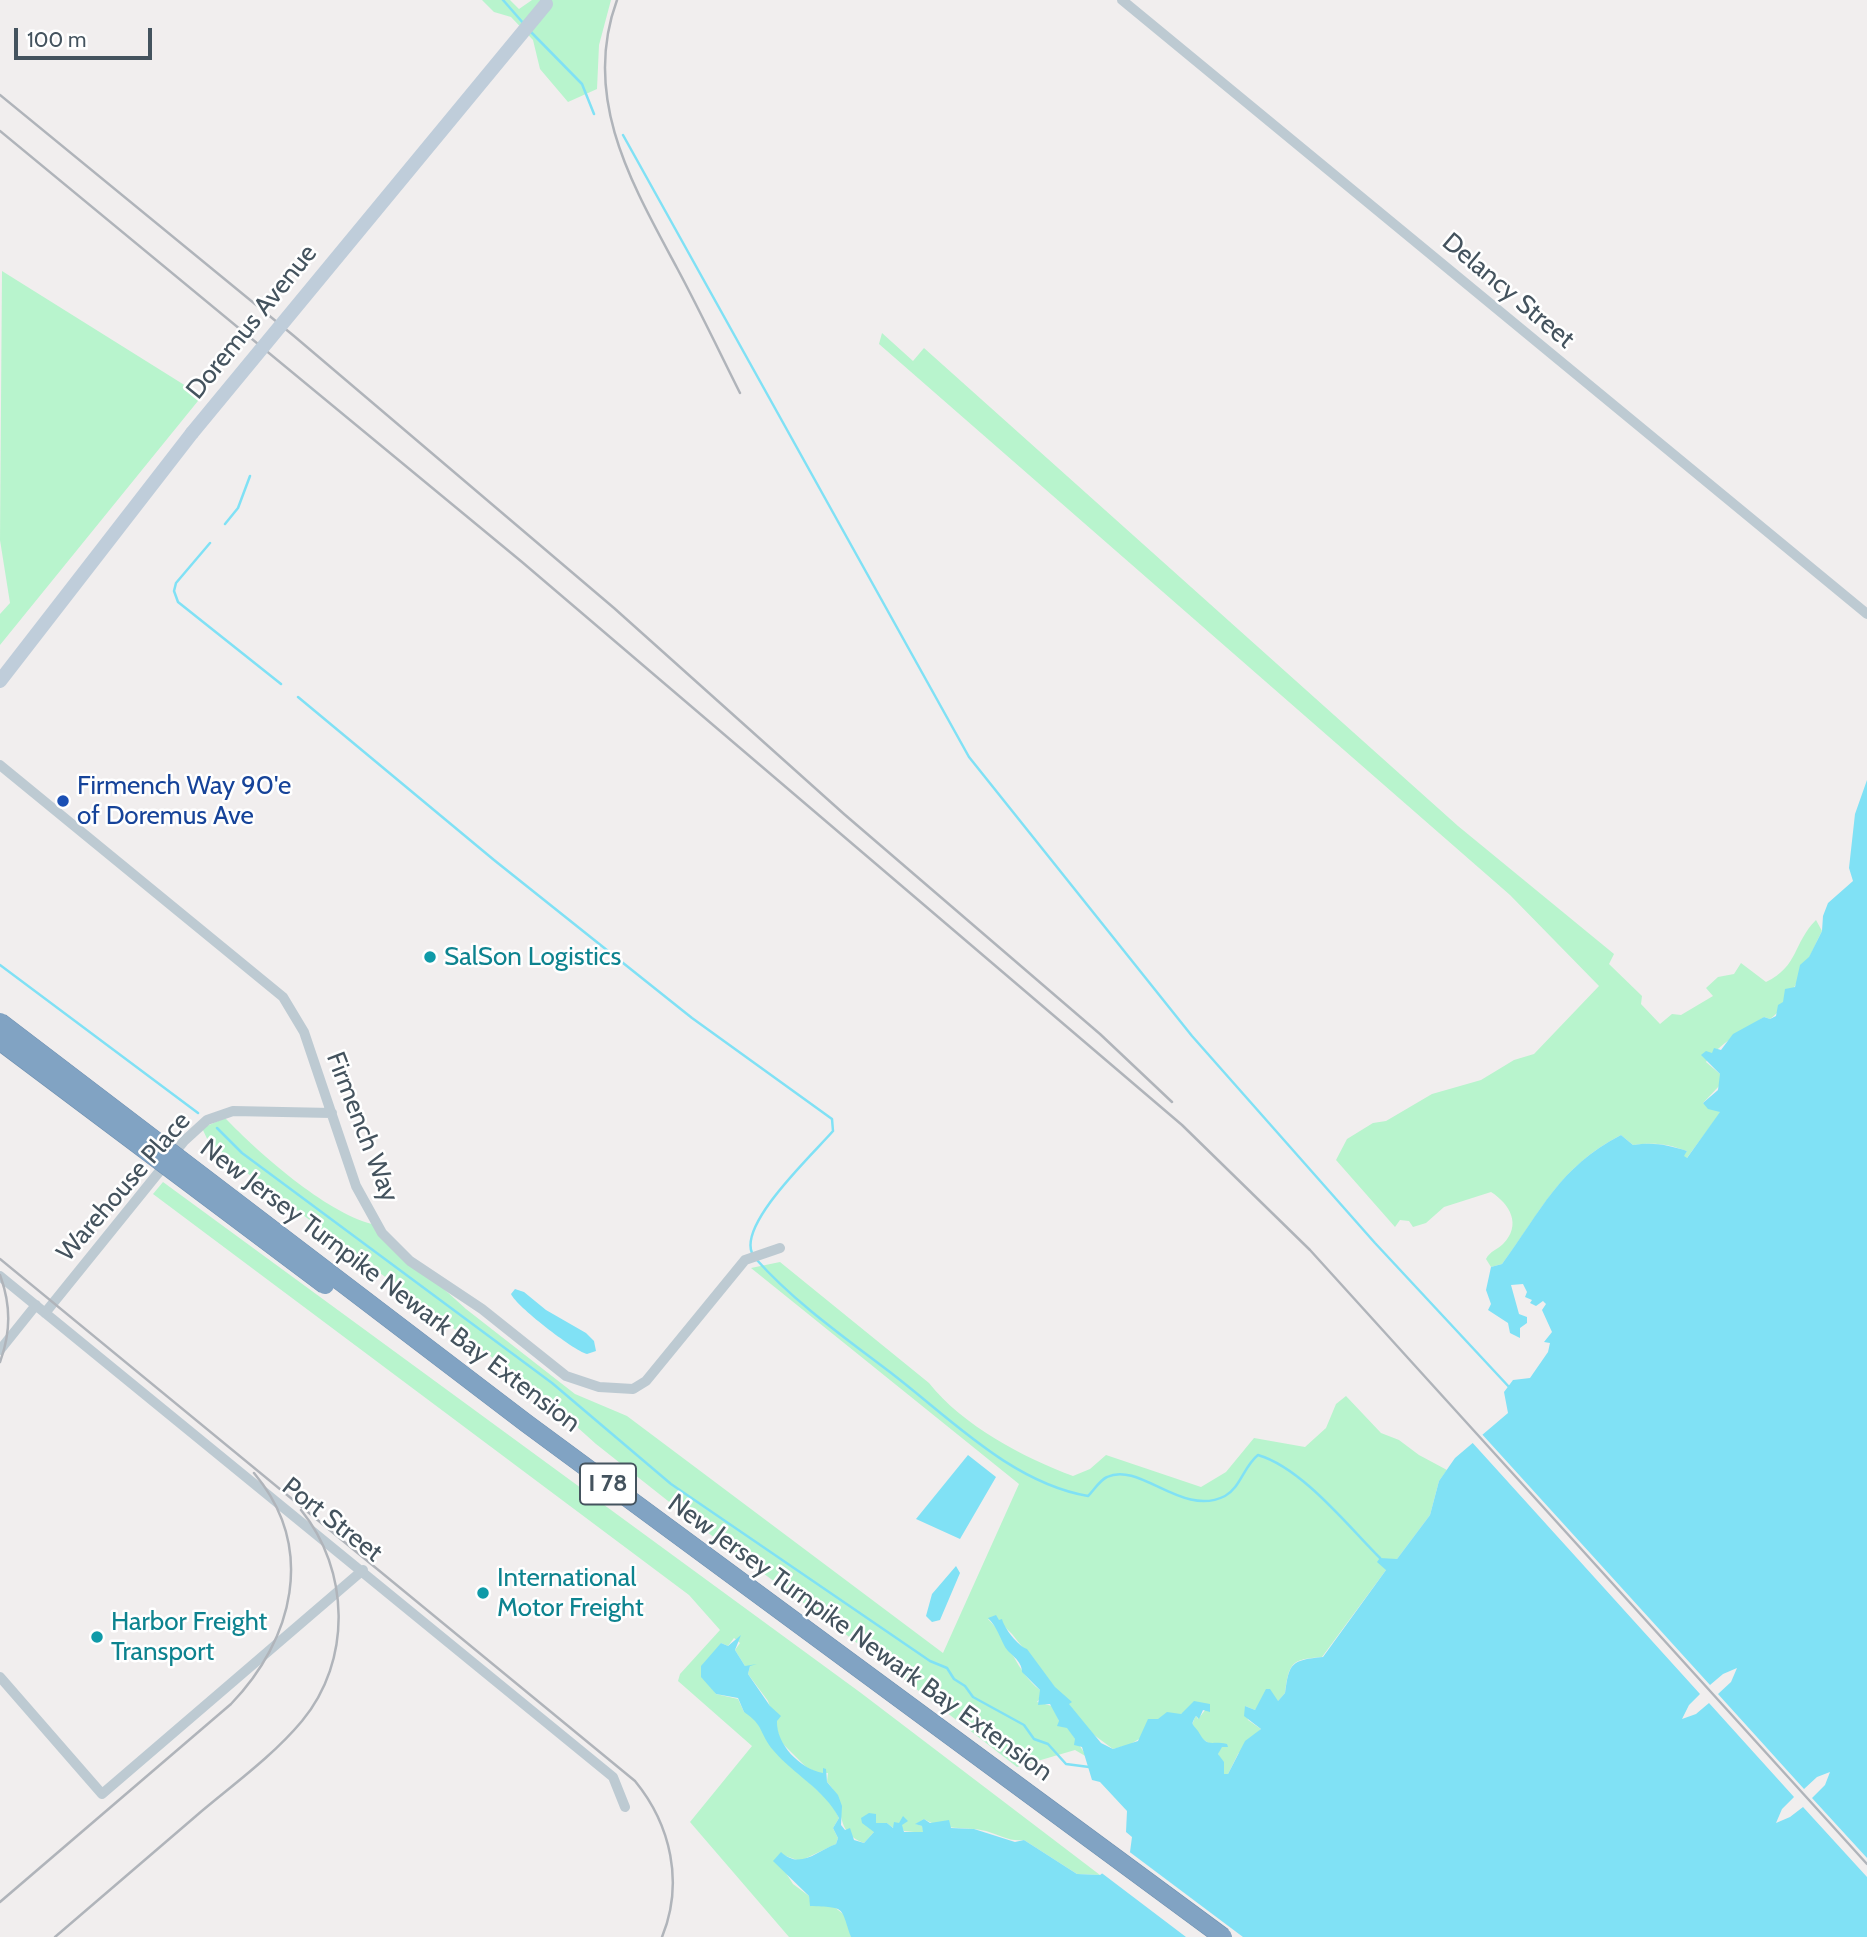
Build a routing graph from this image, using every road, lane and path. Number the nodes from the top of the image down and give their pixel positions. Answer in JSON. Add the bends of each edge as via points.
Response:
{"nodes":[{"id":1,"x":1122,"y":0,"type":"edge"},
{"id":2,"x":547,"y":2,"type":"edge"},
{"id":3,"x":1867,"y":614,"type":"edge"},
{"id":4,"x":0,"y":681,"type":"edge"},
{"id":5,"x":0,"y":765,"type":"edge"},
{"id":6,"x":0,"y":1022,"type":"edge"},
{"id":7,"x":0,"y":1041,"type":"edge"},
{"id":8,"x":332,"y":1113,"type":"junction"},
{"id":9,"x":779,"y":1248,"type":"dead end"},
{"id":10,"x":0,"y":1276,"type":"edge"},
{"id":11,"x":36,"y":1305,"type":"junction"},
{"id":12,"x":45,"y":1313,"type":"junction"},
{"id":13,"x":0,"y":1350,"type":"edge"},
{"id":14,"x":363,"y":1570,"type":"junction"},
{"id":15,"x":0,"y":1677,"type":"edge"},
{"id":16,"x":625,"y":1807,"type":"dead end"},
{"id":17,"x":1203,"y":1937,"type":"edge"},
{"id":18,"x":1223,"y":1937,"type":"edge"}],
"edges":[{"from":1,"to":3,"type":"street","name":"Delancy Street"},
{"from":2,"to":4,"type":"main road","name":"Doremus Avenue","bridge":true,"via":[[192,433]]},
{"from":5,"to":8,"type":"street","name":"Firmench Way","via":[[283,997],[304,1032]]},
{"from":6,"to":18,"type":"highway","name":"New Jersey Turnpike Newark Bay Extension","number":"I 78","bridge":true,"via":[[526,1423]]},
{"from":7,"to":17,"type":"highway","name":"New Jersey Turnpike Newark Bay Extension","number":"I 78","bridge":true},
{"from":8,"to":9,"type":"street","name":"Firmench Way","via":[[356,1186],[382,1233],[410,1261],[482,1309],[566,1376],[599,1387],[633,1389],[646,1381],[745,1261]]},
{"from":8,"to":12,"type":"street","name":"Warehouse Place","via":[[233,1111],[207,1120],[184,1141]]},
{"from":10,"to":11,"type":"street","name":"Port Street"},
{"from":11,"to":12,"type":"street","name":"Port Street"},
{"from":11,"to":13,"type":"street"},
{"from":12,"to":14,"type":"street","name":"Port Street"},
{"from":14,"to":15,"type":"street","via":[[102,1794]]},
{"from":14,"to":16,"type":"street","name":"Port Street","via":[[613,1777]]}]}
